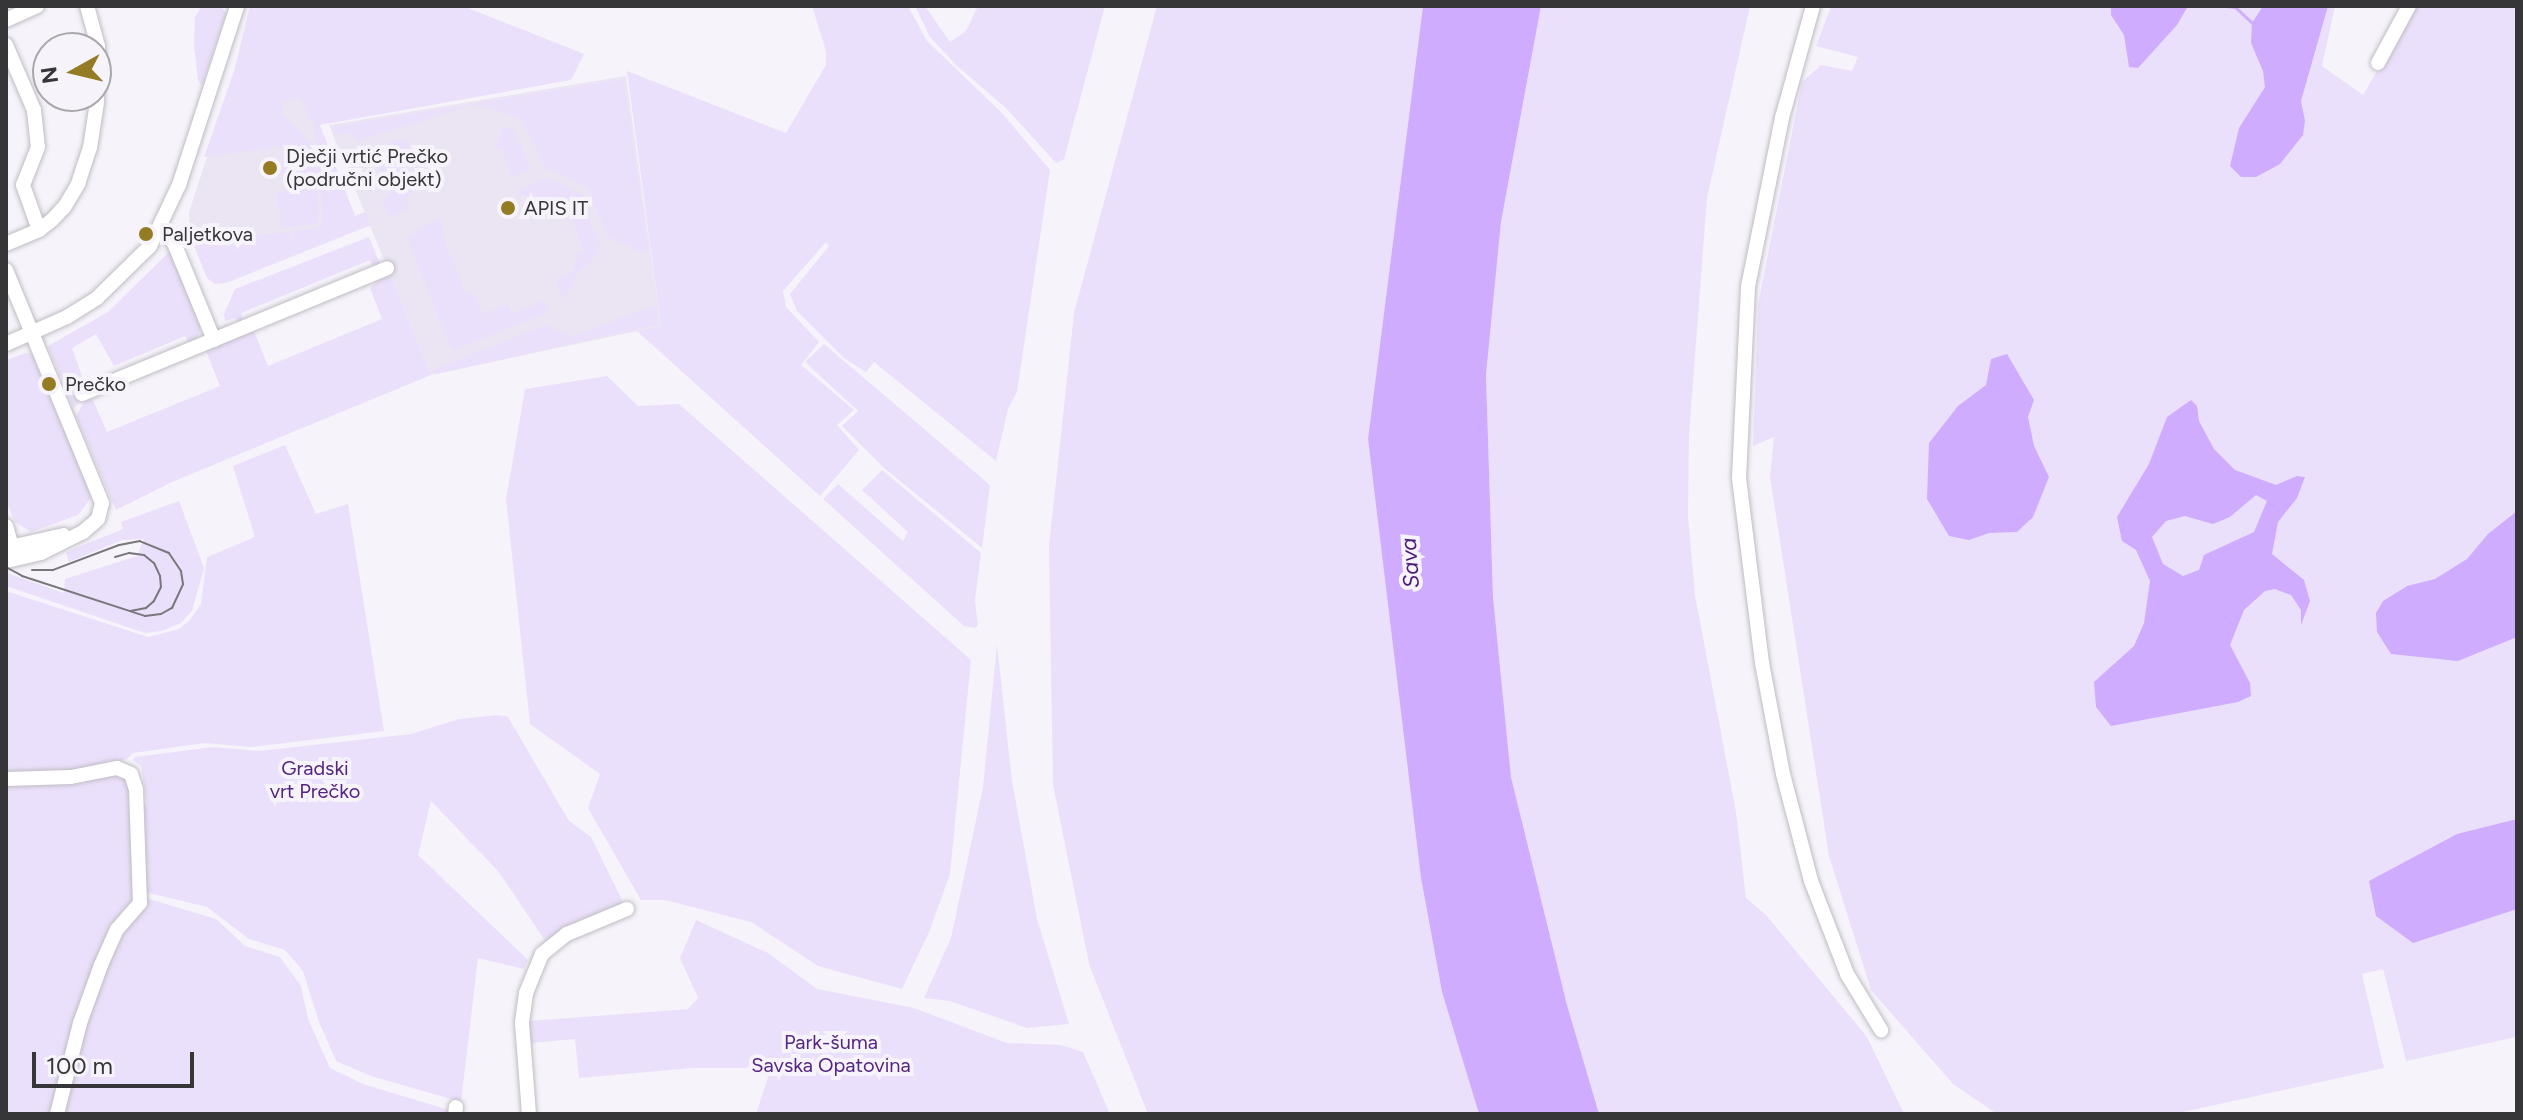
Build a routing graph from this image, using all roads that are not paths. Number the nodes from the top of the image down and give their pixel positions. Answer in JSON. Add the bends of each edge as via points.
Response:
{"nodes":[{"id":1,"x":37,"y":6,"type":"edge"},
{"id":2,"x":87,"y":6,"type":"edge"},
{"id":3,"x":237,"y":6,"type":"edge"},
{"id":4,"x":1813,"y":6,"type":"edge"},
{"id":5,"x":2409,"y":6,"type":"edge"},
{"id":6,"x":6,"y":20,"type":"edge"},
{"id":7,"x":6,"y":45,"type":"edge"},
{"id":8,"x":2378,"y":63,"type":"dead end"},
{"id":9,"x":161,"y":229,"type":"junction"},
{"id":10,"x":39,"y":230,"type":"junction"},
{"id":11,"x":6,"y":244,"type":"edge"},
{"id":12,"x":387,"y":268,"type":"dead end"},
{"id":13,"x":6,"y":270,"type":"edge"},
{"id":14,"x":32,"y":333,"type":"junction"},
{"id":15,"x":214,"y":340,"type":"junction"},
{"id":16,"x":6,"y":344,"type":"edge"},
{"id":17,"x":82,"y":394,"type":"dead end"},
{"id":18,"x":6,"y":526,"type":"edge"},
{"id":19,"x":7,"y":555,"type":"edge"},
{"id":20,"x":6,"y":779,"type":"edge"},
{"id":21,"x":627,"y":909,"type":"dead end"},
{"id":22,"x":1881,"y":1030,"type":"dead end"},
{"id":23,"x":57,"y":1114,"type":"edge"},
{"id":24,"x":529,"y":1114,"type":"edge"}],
"edges":[{"from":1,"to":6,"type":"street"},
{"from":2,"to":10,"type":"street","via":[[98,46],[90,148],[65,206]]},
{"from":3,"to":9,"type":"street"},
{"from":4,"to":22,"type":"street","via":[[1782,118],[1748,287],[1739,478],[1762,663],[1783,774],[1811,881],[1847,974]]},
{"from":5,"to":8,"type":"street"},
{"from":7,"to":10,"type":"street","via":[[34,110],[38,147],[23,185]]},
{"from":9,"to":14,"type":"street","via":[[97,298]]},
{"from":9,"to":15,"type":"street","via":[[174,243]]},
{"from":10,"to":11,"type":"street"},
{"from":12,"to":15,"type":"street"},
{"from":13,"to":14,"type":"street"},
{"from":14,"to":16,"type":"street"},
{"from":14,"to":19,"type":"street","via":[[101,498],[100,515],[83,532]]},
{"from":15,"to":17,"type":"street"},
{"from":18,"to":19,"type":"street"},
{"from":20,"to":23,"type":"street","via":[[123,769],[136,789],[140,903],[117,929],[101,965]]},
{"from":21,"to":24,"type":"street","via":[[567,934],[542,954],[526,993],[522,1022]]}]}
